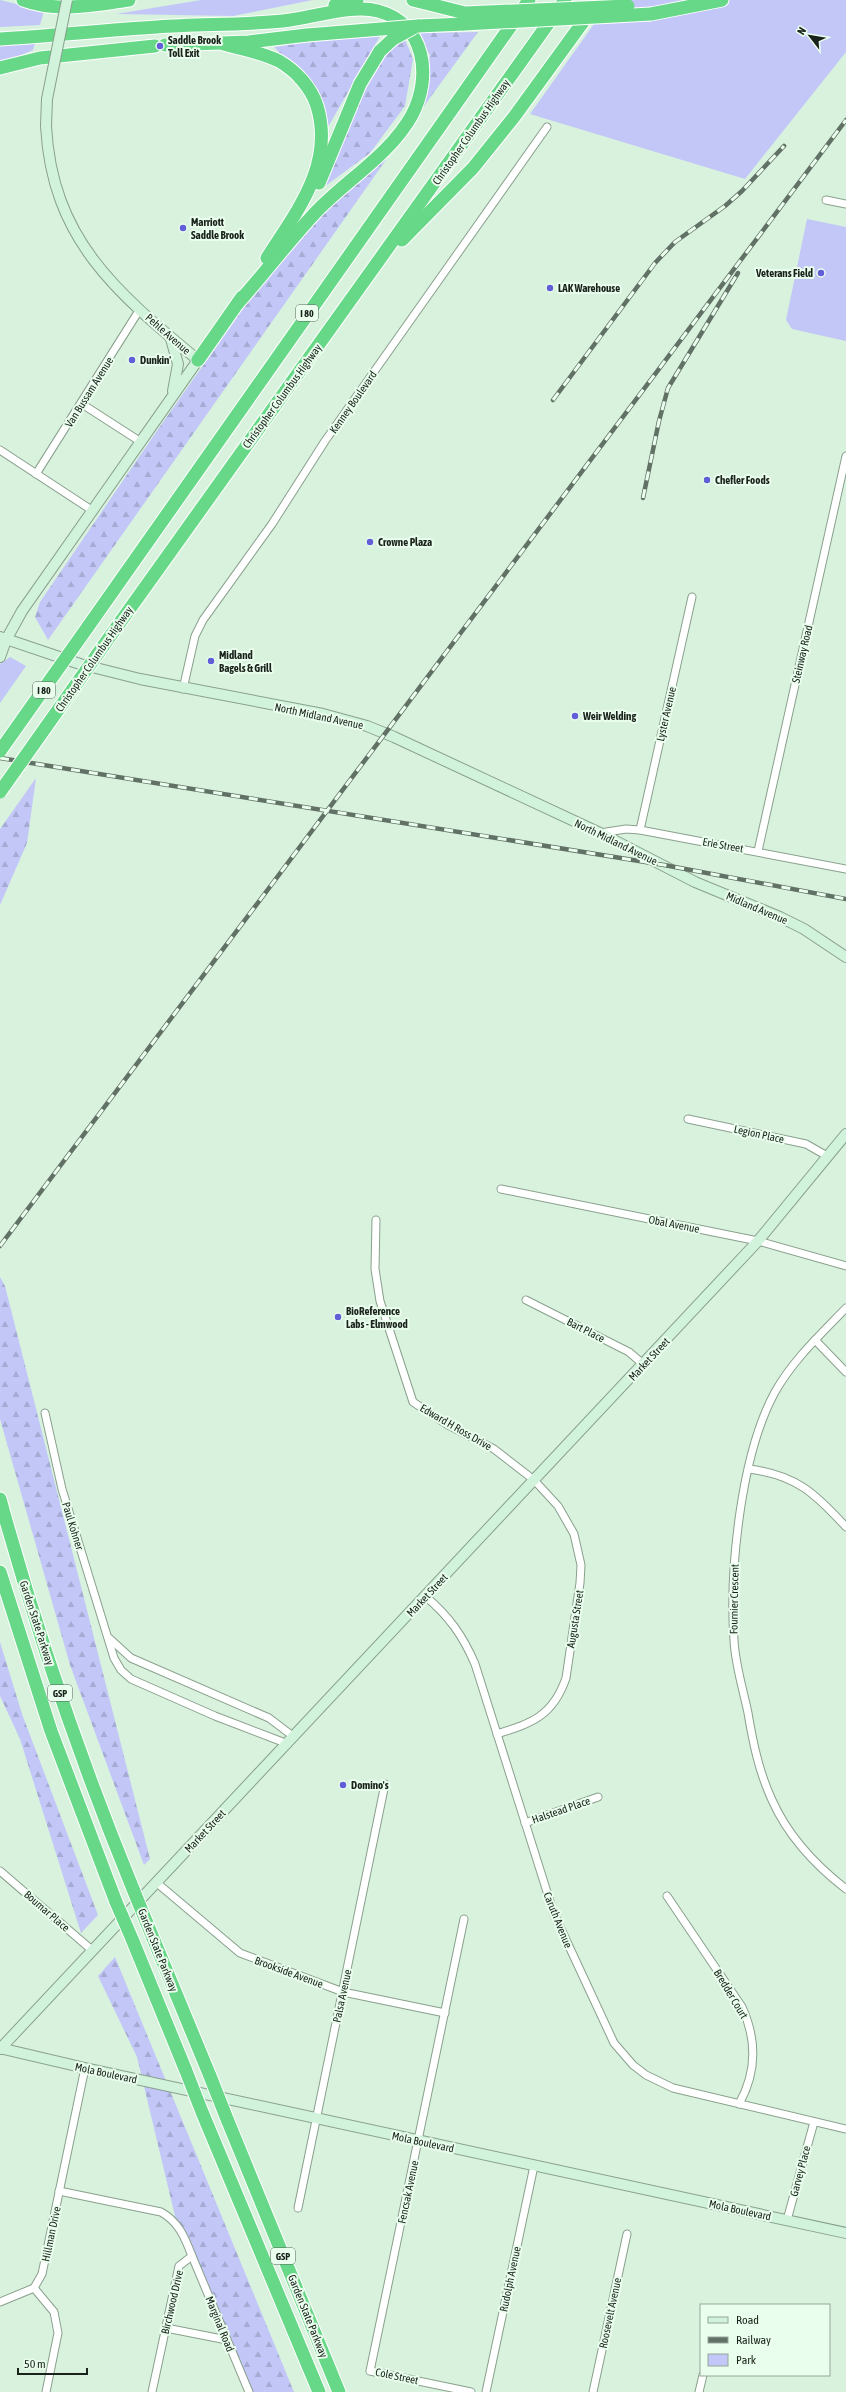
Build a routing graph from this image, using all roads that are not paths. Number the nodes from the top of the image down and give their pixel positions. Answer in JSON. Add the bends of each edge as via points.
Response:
{"nodes":[{"id":1,"x":23,"y":0,"type":"edge"},
{"id":2,"x":67,"y":0,"type":"edge"},
{"id":3,"x":129,"y":0,"type":"edge"},
{"id":4,"x":357,"y":0,"type":"edge"},
{"id":5,"x":413,"y":0,"type":"edge"},
{"id":6,"x":529,"y":0,"type":"edge"},
{"id":7,"x":565,"y":0,"type":"edge"},
{"id":8,"x":599,"y":0,"type":"edge"},
{"id":9,"x":685,"y":0,"type":"edge"},
{"id":10,"x":722,"y":0,"type":"edge"},
{"id":11,"x":652,"y":9,"type":"junction"},
{"id":12,"x":464,"y":18,"type":"junction"},
{"id":13,"x":247,"y":24,"type":"junction"},
{"id":14,"x":418,"y":26,"type":"junction"},
{"id":15,"x":0,"y":39,"type":"edge"},
{"id":16,"x":221,"y":43,"type":"junction"},
{"id":17,"x":0,"y":68,"type":"edge"},
{"id":18,"x":547,"y":127,"type":"dead end"},
{"id":19,"x":826,"y":200,"type":"dead end"},
{"id":20,"x":846,"y":204,"type":"edge"},
{"id":21,"x":281,"y":251,"type":"junction"},
{"id":22,"x":372,"y":270,"type":"junction"},
{"id":23,"x":238,"y":304,"type":"junction"},
{"id":24,"x":140,"y":309,"type":"junction"},
{"id":25,"x":170,"y":337,"type":"junction"},
{"id":26,"x":198,"y":360,"type":"junction"},
{"id":27,"x":171,"y":399,"type":"junction"},
{"id":28,"x":82,"y":404,"type":"junction"},
{"id":29,"x":141,"y":442,"type":"junction"},
{"id":30,"x":0,"y":450,"type":"edge"},
{"id":31,"x":846,"y":456,"type":"edge"},
{"id":32,"x":36,"y":474,"type":"junction"},
{"id":33,"x":93,"y":511,"type":"junction"},
{"id":34,"x":692,"y":597,"type":"dead end"},
{"id":35,"x":3,"y":638,"type":"edge"},
{"id":36,"x":0,"y":657,"type":"edge"},
{"id":37,"x":183,"y":689,"type":"junction"},
{"id":38,"x":0,"y":751,"type":"edge"},
{"id":39,"x":0,"y":792,"type":"edge"},
{"id":40,"x":640,"y":830,"type":"junction"},
{"id":41,"x":600,"y":833,"type":"junction"},
{"id":42,"x":758,"y":851,"type":"junction"},
{"id":43,"x":664,"y":865,"type":"joint"},
{"id":44,"x":846,"y":869,"type":"edge"},
{"id":45,"x":846,"y":957,"type":"edge"},
{"id":46,"x":688,"y":1119,"type":"dead end"},
{"id":47,"x":846,"y":1134,"type":"edge"},
{"id":48,"x":827,"y":1156,"type":"junction"},
{"id":49,"x":501,"y":1189,"type":"dead end"},
{"id":50,"x":376,"y":1220,"type":"dead end"},
{"id":51,"x":758,"y":1241,"type":"junction"},
{"id":52,"x":846,"y":1266,"type":"edge"},
{"id":53,"x":526,"y":1300,"type":"dead end"},
{"id":54,"x":846,"y":1308,"type":"edge"},
{"id":55,"x":815,"y":1340,"type":"junction"},
{"id":56,"x":643,"y":1364,"type":"junction"},
{"id":57,"x":846,"y":1372,"type":"edge"},
{"id":58,"x":45,"y":1413,"type":"dead end"},
{"id":59,"x":749,"y":1469,"type":"junction"},
{"id":60,"x":534,"y":1480,"type":"junction"},
{"id":61,"x":0,"y":1499,"type":"edge"},
{"id":62,"x":846,"y":1527,"type":"edge"},
{"id":63,"x":0,"y":1572,"type":"edge"},
{"id":64,"x":425,"y":1596,"type":"junction"},
{"id":65,"x":108,"y":1636,"type":"junction"},
{"id":66,"x":496,"y":1734,"type":"junction"},
{"id":67,"x":291,"y":1740,"type":"junction"},
{"id":68,"x":385,"y":1784,"type":"dead end"},
{"id":69,"x":598,"y":1797,"type":"dead end"},
{"id":70,"x":524,"y":1823,"type":"junction"},
{"id":71,"x":0,"y":1871,"type":"edge"},
{"id":72,"x":157,"y":1883,"type":"junction"},
{"id":73,"x":846,"y":1889,"type":"edge"},
{"id":74,"x":667,"y":1896,"type":"dead end"},
{"id":75,"x":464,"y":1919,"type":"dead end"},
{"id":76,"x":93,"y":1951,"type":"junction"},
{"id":77,"x":343,"y":1992,"type":"junction"},
{"id":78,"x":445,"y":2013,"type":"junction"},
{"id":79,"x":0,"y":2048,"type":"edge"},
{"id":80,"x":85,"y":2068,"type":"junction"},
{"id":81,"x":739,"y":2104,"type":"junction"},
{"id":82,"x":316,"y":2118,"type":"junction"},
{"id":83,"x":814,"y":2122,"type":"junction"},
{"id":84,"x":846,"y":2129,"type":"edge"},
{"id":85,"x":419,"y":2141,"type":"junction"},
{"id":86,"x":534,"y":2166,"type":"junction"},
{"id":87,"x":59,"y":2191,"type":"junction"},
{"id":88,"x":298,"y":2208,"type":"dead end"},
{"id":89,"x":787,"y":2220,"type":"junction"},
{"id":90,"x":627,"y":2234,"type":"dead end"},
{"id":91,"x":846,"y":2234,"type":"edge"},
{"id":92,"x":192,"y":2256,"type":"junction"},
{"id":93,"x":34,"y":2288,"type":"junction"},
{"id":94,"x":0,"y":2302,"type":"edge"},
{"id":95,"x":166,"y":2328,"type":"junction"},
{"id":96,"x":227,"y":2340,"type":"junction"},
{"id":97,"x":370,"y":2371,"type":"joint"},
{"id":98,"x":703,"y":2376,"type":"edge"},
{"id":99,"x":46,"y":2392,"type":"edge"},
{"id":100,"x":152,"y":2392,"type":"edge"},
{"id":101,"x":249,"y":2392,"type":"edge"},
{"id":102,"x":319,"y":2392,"type":"edge"},
{"id":103,"x":339,"y":2392,"type":"edge"},
{"id":104,"x":471,"y":2392,"type":"edge"},
{"id":105,"x":486,"y":2392,"type":"edge"},
{"id":106,"x":593,"y":2392,"type":"edge"},
{"id":107,"x":699,"y":2392,"type":"edge"}],
"edges":[{"from":1,"to":3,"type":"highway","via":[[48,6],[74,8]]},
{"from":2,"to":24,"type":"street","name":"Pehle Avenue","bridge":true,"via":[[47,99],[46,126],[51,172],[66,218],[92,260]]},
{"from":4,"to":13,"type":"highway"},
{"from":5,"to":12,"type":"highway"},
{"from":6,"to":38,"type":"highway","number":"I 80","bridge":true},
{"from":7,"to":22,"type":"highway","name":"Christopher Columbus Highway","number":"I 80"},
{"from":8,"to":22,"type":"highway","via":[[514,117],[473,168]]},
{"from":9,"to":11,"type":"highway"},
{"from":10,"to":11,"type":"highway"},
{"from":11,"to":12,"type":"highway","bridge":true},
{"from":12,"to":14,"type":"highway"},
{"from":13,"to":15,"type":"highway","via":[[160,27]]},
{"from":13,"to":21,"type":"highway","via":[[364,9],[378,11],[395,17],[406,28],[418,45],[424,62],[420,99],[411,117],[382,152],[316,212]]},
{"from":14,"to":16,"type":"highway","bridge":true},
{"from":14,"to":21,"type":"highway","bridge":true,"via":[[393,39],[380,51],[360,84],[311,203]]},
{"from":16,"to":17,"type":"highway","via":[[160,46],[40,58]]},
{"from":16,"to":23,"type":"highway","via":[[267,56],[295,73],[316,101],[323,138],[309,190]]},
{"from":18,"to":37,"type":"street","name":"Kenney Boulevard","via":[[325,441],[272,524],[203,620],[195,636]]},
{"from":19,"to":20,"type":"street"},
{"from":21,"to":23,"type":"highway"},
{"from":22,"to":39,"type":"highway","name":"Christopher Columbus Highway","number":"I 80","bridge":true},
{"from":23,"to":26,"type":"highway"},
{"from":24,"to":25,"type":"street","name":"Pehle Avenue"},
{"from":24,"to":28,"type":"street","name":"Van Bussam Avenue"},
{"from":25,"to":26,"type":"street","name":"Pehle Avenue"},
{"from":25,"to":27,"type":"street","via":[[175,346],[178,364]]},
{"from":26,"to":27,"type":"street","name":"Pehle Avenue"},
{"from":27,"to":29,"type":"street","name":"Pehle Avenue"},
{"from":28,"to":29,"type":"street"},
{"from":28,"to":32,"type":"street","name":"Van Bussam Avenue"},
{"from":29,"to":33,"type":"street","name":"Pehle Avenue"},
{"from":30,"to":32,"type":"street"},
{"from":31,"to":42,"type":"street","name":"Steinway Road"},
{"from":32,"to":33,"type":"street"},
{"from":33,"to":35,"type":"street","name":"Pehle Avenue"},
{"from":34,"to":40,"type":"street","name":"Lyster Avenue"},
{"from":35,"to":36,"type":"street","name":"Pehle Avenue"},
{"from":35,"to":37,"type":"street","name":"North Midland Avenue","via":[[80,664]]},
{"from":37,"to":41,"type":"street","name":"North Midland Avenue","via":[[323,714],[367,726]]},
{"from":40,"to":41,"type":"street","name":"Erie Street","via":[[626,829]]},
{"from":40,"to":42,"type":"street","name":"Erie Street"},
{"from":41,"to":43,"type":"street","name":"North Midland Avenue"},
{"from":42,"to":44,"type":"street","name":"Erie Street"},
{"from":43,"to":45,"type":"street","name":"Midland Avenue","via":[[695,882],[804,929]]},
{"from":46,"to":48,"type":"street","name":"Legion Place","via":[[806,1144]]},
{"from":47,"to":48,"type":"street","name":"Market Street"},
{"from":48,"to":51,"type":"street","name":"Market Street"},
{"from":49,"to":51,"type":"street","name":"Obal Avenue"},
{"from":50,"to":60,"type":"street","name":"Edward H Ross Drive","via":[[375,1269],[380,1301],[413,1402],[494,1449]]},
{"from":51,"to":52,"type":"street","name":"Obal Avenue"},
{"from":51,"to":56,"type":"street","name":"Market Street"},
{"from":53,"to":56,"type":"street","name":"Bart Place","via":[[629,1352]]},
{"from":54,"to":55,"type":"street","name":"Fournier Crescent"},
{"from":55,"to":57,"type":"street"},
{"from":55,"to":59,"type":"street","name":"Fournier Crescent","via":[[788,1371],[775,1393],[759,1430]]},
{"from":56,"to":60,"type":"street","name":"Market Street"},
{"from":58,"to":65,"type":"street","name":"Paul Kohner","via":[[62,1489]]},
{"from":59,"to":62,"type":"street","via":[[767,1471],[796,1482],[822,1500]]},
{"from":59,"to":73,"type":"street","name":"Fournier Crescent","via":[[738,1527],[734,1567],[733,1634],[756,1756],[772,1801],[794,1838],[810,1857]]},
{"from":60,"to":64,"type":"street","name":"Market Street"},
{"from":60,"to":66,"type":"street","name":"Augusta Street","via":[[558,1506],[574,1534],[578,1550],[580,1583],[566,1678],[556,1700],[538,1718]]},
{"from":61,"to":103,"type":"highway","name":"Garden State Parkway","number":"GSP","bridge":true,"via":[[70,1724],[131,1884]]},
{"from":63,"to":102,"type":"highway","name":"Garden State Parkway","number":"GSP","bridge":true,"via":[[51,1731],[116,1902]]},
{"from":64,"to":66,"type":"street","name":"Caruth Avenue","via":[[444,1612],[467,1646]]},
{"from":64,"to":67,"type":"street","name":"Market Street"},
{"from":65,"to":67,"type":"street","name":"Paul Kohner","via":[[131,1658],[269,1718]]},
{"from":65,"to":67,"type":"street","name":"Paul Kohner","via":[[114,1658],[121,1670],[131,1679],[215,1716]]},
{"from":66,"to":70,"type":"street","name":"Caruth Avenue"},
{"from":67,"to":72,"type":"street","name":"Market Street"},
{"from":68,"to":77,"type":"street","name":"Palsa Avenue"},
{"from":69,"to":70,"type":"street","name":"Halstead Place"},
{"from":70,"to":81,"type":"street","name":"Caruth Avenue","via":[[554,1914],[614,2043],[622,2054],[659,2083]]},
{"from":71,"to":76,"type":"street","name":"Boumar Place"},
{"from":72,"to":76,"type":"street","name":"Market Street"},
{"from":72,"to":77,"type":"street","name":"Brookside Avenue","via":[[240,1954]]},
{"from":74,"to":81,"type":"street","name":"Bredder Court","via":[[742,2007],[748,2021],[752,2037],[753,2067]]},
{"from":75,"to":78,"type":"street","name":"Fencsak Avenue"},
{"from":76,"to":79,"type":"street","name":"Market Street"},
{"from":77,"to":78,"type":"street","name":"Brookside Avenue"},
{"from":77,"to":82,"type":"street","name":"Palsa Avenue"},
{"from":78,"to":85,"type":"street","name":"Fencsak Avenue"},
{"from":79,"to":80,"type":"street","name":"Mola Boulevard"},
{"from":80,"to":82,"type":"street","name":"Mola Boulevard"},
{"from":80,"to":87,"type":"street","name":"Hillman Drive"},
{"from":81,"to":83,"type":"street","name":"Caruth Avenue"},
{"from":82,"to":85,"type":"street","name":"Mola Boulevard"},
{"from":82,"to":88,"type":"street","name":"Palsa Avenue"},
{"from":83,"to":84,"type":"street","name":"Caruth Avenue"},
{"from":83,"to":89,"type":"street","name":"Garvey Place"},
{"from":85,"to":86,"type":"street","name":"Mola Boulevard"},
{"from":85,"to":97,"type":"street","name":"Fencsak Avenue"},
{"from":86,"to":89,"type":"street","name":"Mola Boulevard"},
{"from":86,"to":105,"type":"street","name":"Rudolph Avenue"},
{"from":87,"to":92,"type":"street","via":[[161,2212],[177,2224]]},
{"from":87,"to":93,"type":"street","name":"Hillman Drive","via":[[42,2274]]},
{"from":89,"to":91,"type":"street","name":"Mola Boulevard"},
{"from":90,"to":106,"type":"street","name":"Roosevelt Avenue"},
{"from":92,"to":95,"type":"street","name":"Birchwood Drive","via":[[179,2266]]},
{"from":92,"to":96,"type":"street","name":"Marginal Road"},
{"from":93,"to":94,"type":"street"},
{"from":93,"to":99,"type":"street","via":[[54,2312],[57,2322],[58,2333]]},
{"from":95,"to":96,"type":"street"},
{"from":95,"to":100,"type":"street","name":"Birchwood Drive"},
{"from":96,"to":101,"type":"street","name":"Marginal Road"},
{"from":97,"to":104,"type":"street","name":"Cole Street"},
{"from":98,"to":107,"type":"street"}]}
